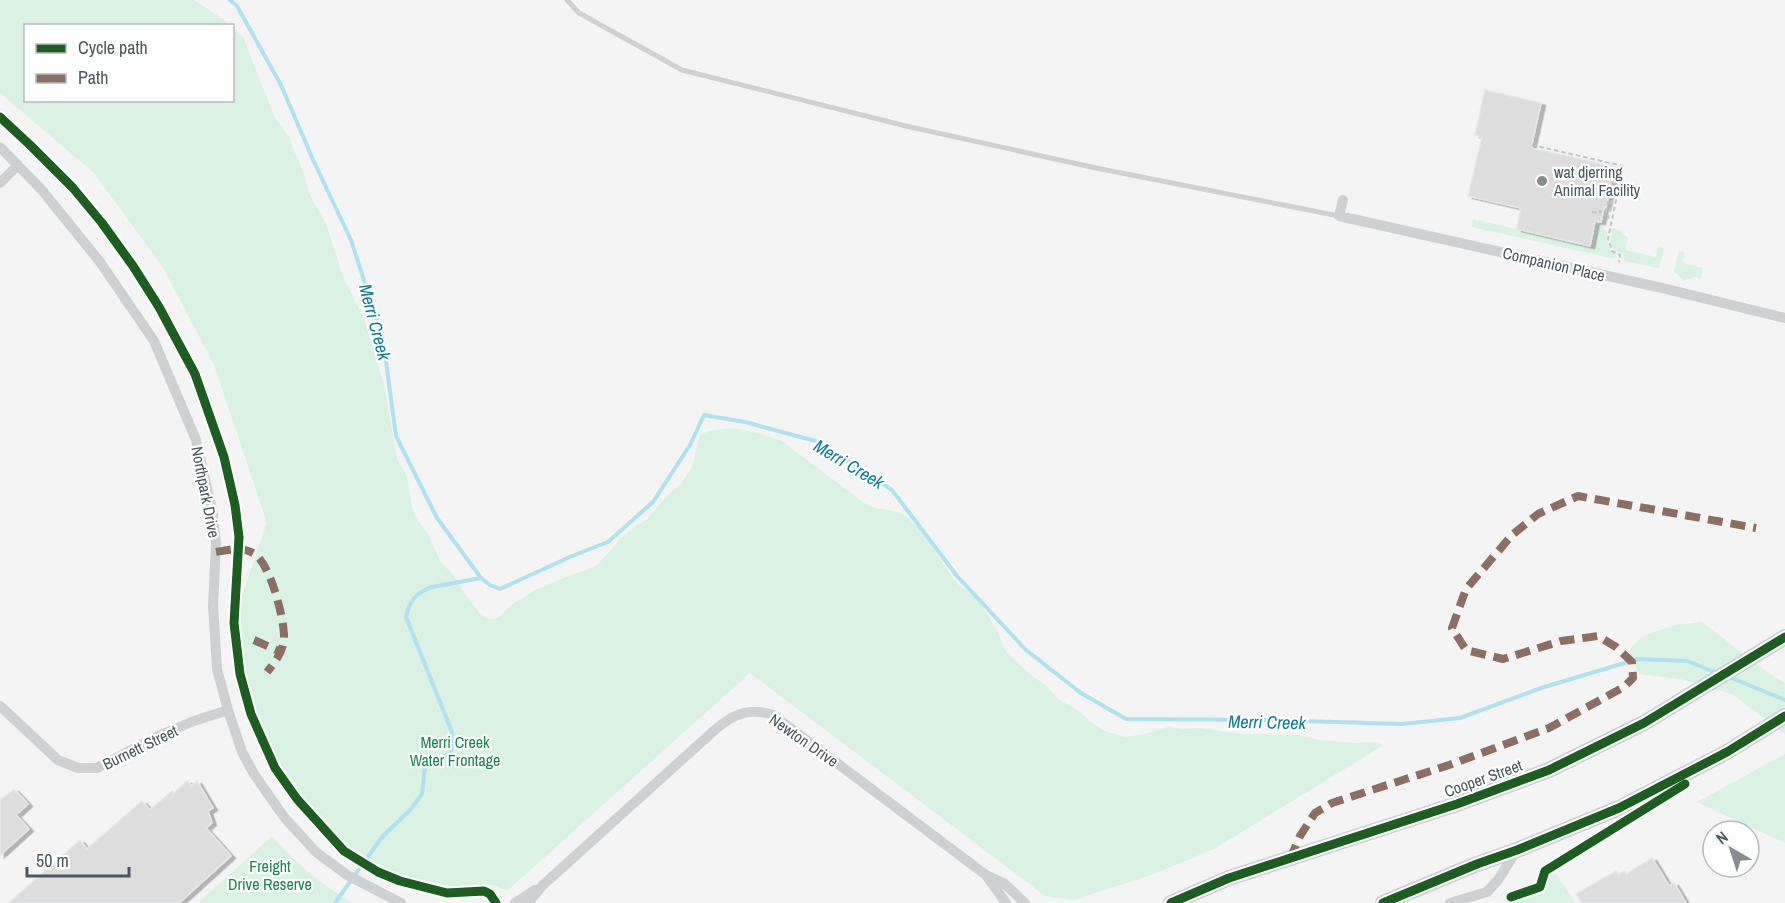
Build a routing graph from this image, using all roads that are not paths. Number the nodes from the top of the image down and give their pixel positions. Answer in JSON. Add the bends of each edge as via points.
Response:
{"nodes":[{"id":1,"x":567,"y":0,"type":"edge"},
{"id":2,"x":573,"y":0,"type":"edge"},
{"id":3,"x":579,"y":13,"type":"junction"},
{"id":4,"x":0,"y":147,"type":"edge"},
{"id":5,"x":18,"y":165,"type":"junction"},
{"id":6,"x":0,"y":183,"type":"edge"},
{"id":7,"x":1343,"y":200,"type":"dead end"},
{"id":8,"x":1339,"y":216,"type":"junction"},
{"id":9,"x":1785,"y":318,"type":"edge"},
{"id":10,"x":1785,"y":637,"type":"edge"},
{"id":11,"x":0,"y":706,"type":"edge"},
{"id":12,"x":228,"y":710,"type":"junction"},
{"id":13,"x":1785,"y":716,"type":"edge"},
{"id":14,"x":1517,"y":850,"type":"junction"},
{"id":15,"x":986,"y":875,"type":"junction"},
{"id":16,"x":543,"y":885,"type":"junction"},
{"id":17,"x":397,"y":902,"type":"edge"},
{"id":18,"x":515,"y":903,"type":"edge"},
{"id":19,"x":528,"y":903,"type":"edge"},
{"id":20,"x":1006,"y":903,"type":"edge"},
{"id":21,"x":1024,"y":903,"type":"edge"},
{"id":22,"x":1172,"y":903,"type":"edge"},
{"id":23,"x":1383,"y":903,"type":"edge"},
{"id":24,"x":1450,"y":903,"type":"edge"}],
"edges":[{"from":1,"to":3,"type":"lane"},
{"from":2,"to":3,"type":"lane"},
{"from":3,"to":8,"type":"lane","via":[[682,70],[906,126]]},
{"from":4,"to":5,"type":"street","name":"Northpark Drive"},
{"from":5,"to":6,"type":"street"},
{"from":5,"to":12,"type":"street","name":"Northpark Drive","via":[[100,262],[154,341],[196,440],[213,514],[214,639]]},
{"from":7,"to":8,"type":"street"},
{"from":8,"to":9,"type":"street","name":"Companion Place"},
{"from":10,"to":22,"type":"main road","name":"Cooper Street","via":[[1644,723],[1549,770],[1229,878]]},
{"from":11,"to":12,"type":"street","name":"Burnett Street","via":[[58,760],[78,768],[97,768],[158,736]]},
{"from":12,"to":17,"type":"street","name":"Northpark Drive","via":[[242,752],[266,793],[300,836],[347,875]]},
{"from":13,"to":14,"type":"main road","via":[[1727,752],[1619,808]]},
{"from":14,"to":23,"type":"main road"},
{"from":14,"to":24,"type":"street","via":[[1487,891]]},
{"from":15,"to":16,"type":"street","name":"Newton Drive","via":[[773,715],[745,711],[717,728]]},
{"from":15,"to":20,"type":"street","name":"Newton Drive"},
{"from":15,"to":21,"type":"street","name":"Newton Drive","via":[[1005,884]]},
{"from":16,"to":18,"type":"street","name":"Newton Drive"},
{"from":16,"to":19,"type":"street","name":"Newton Drive"}]}
